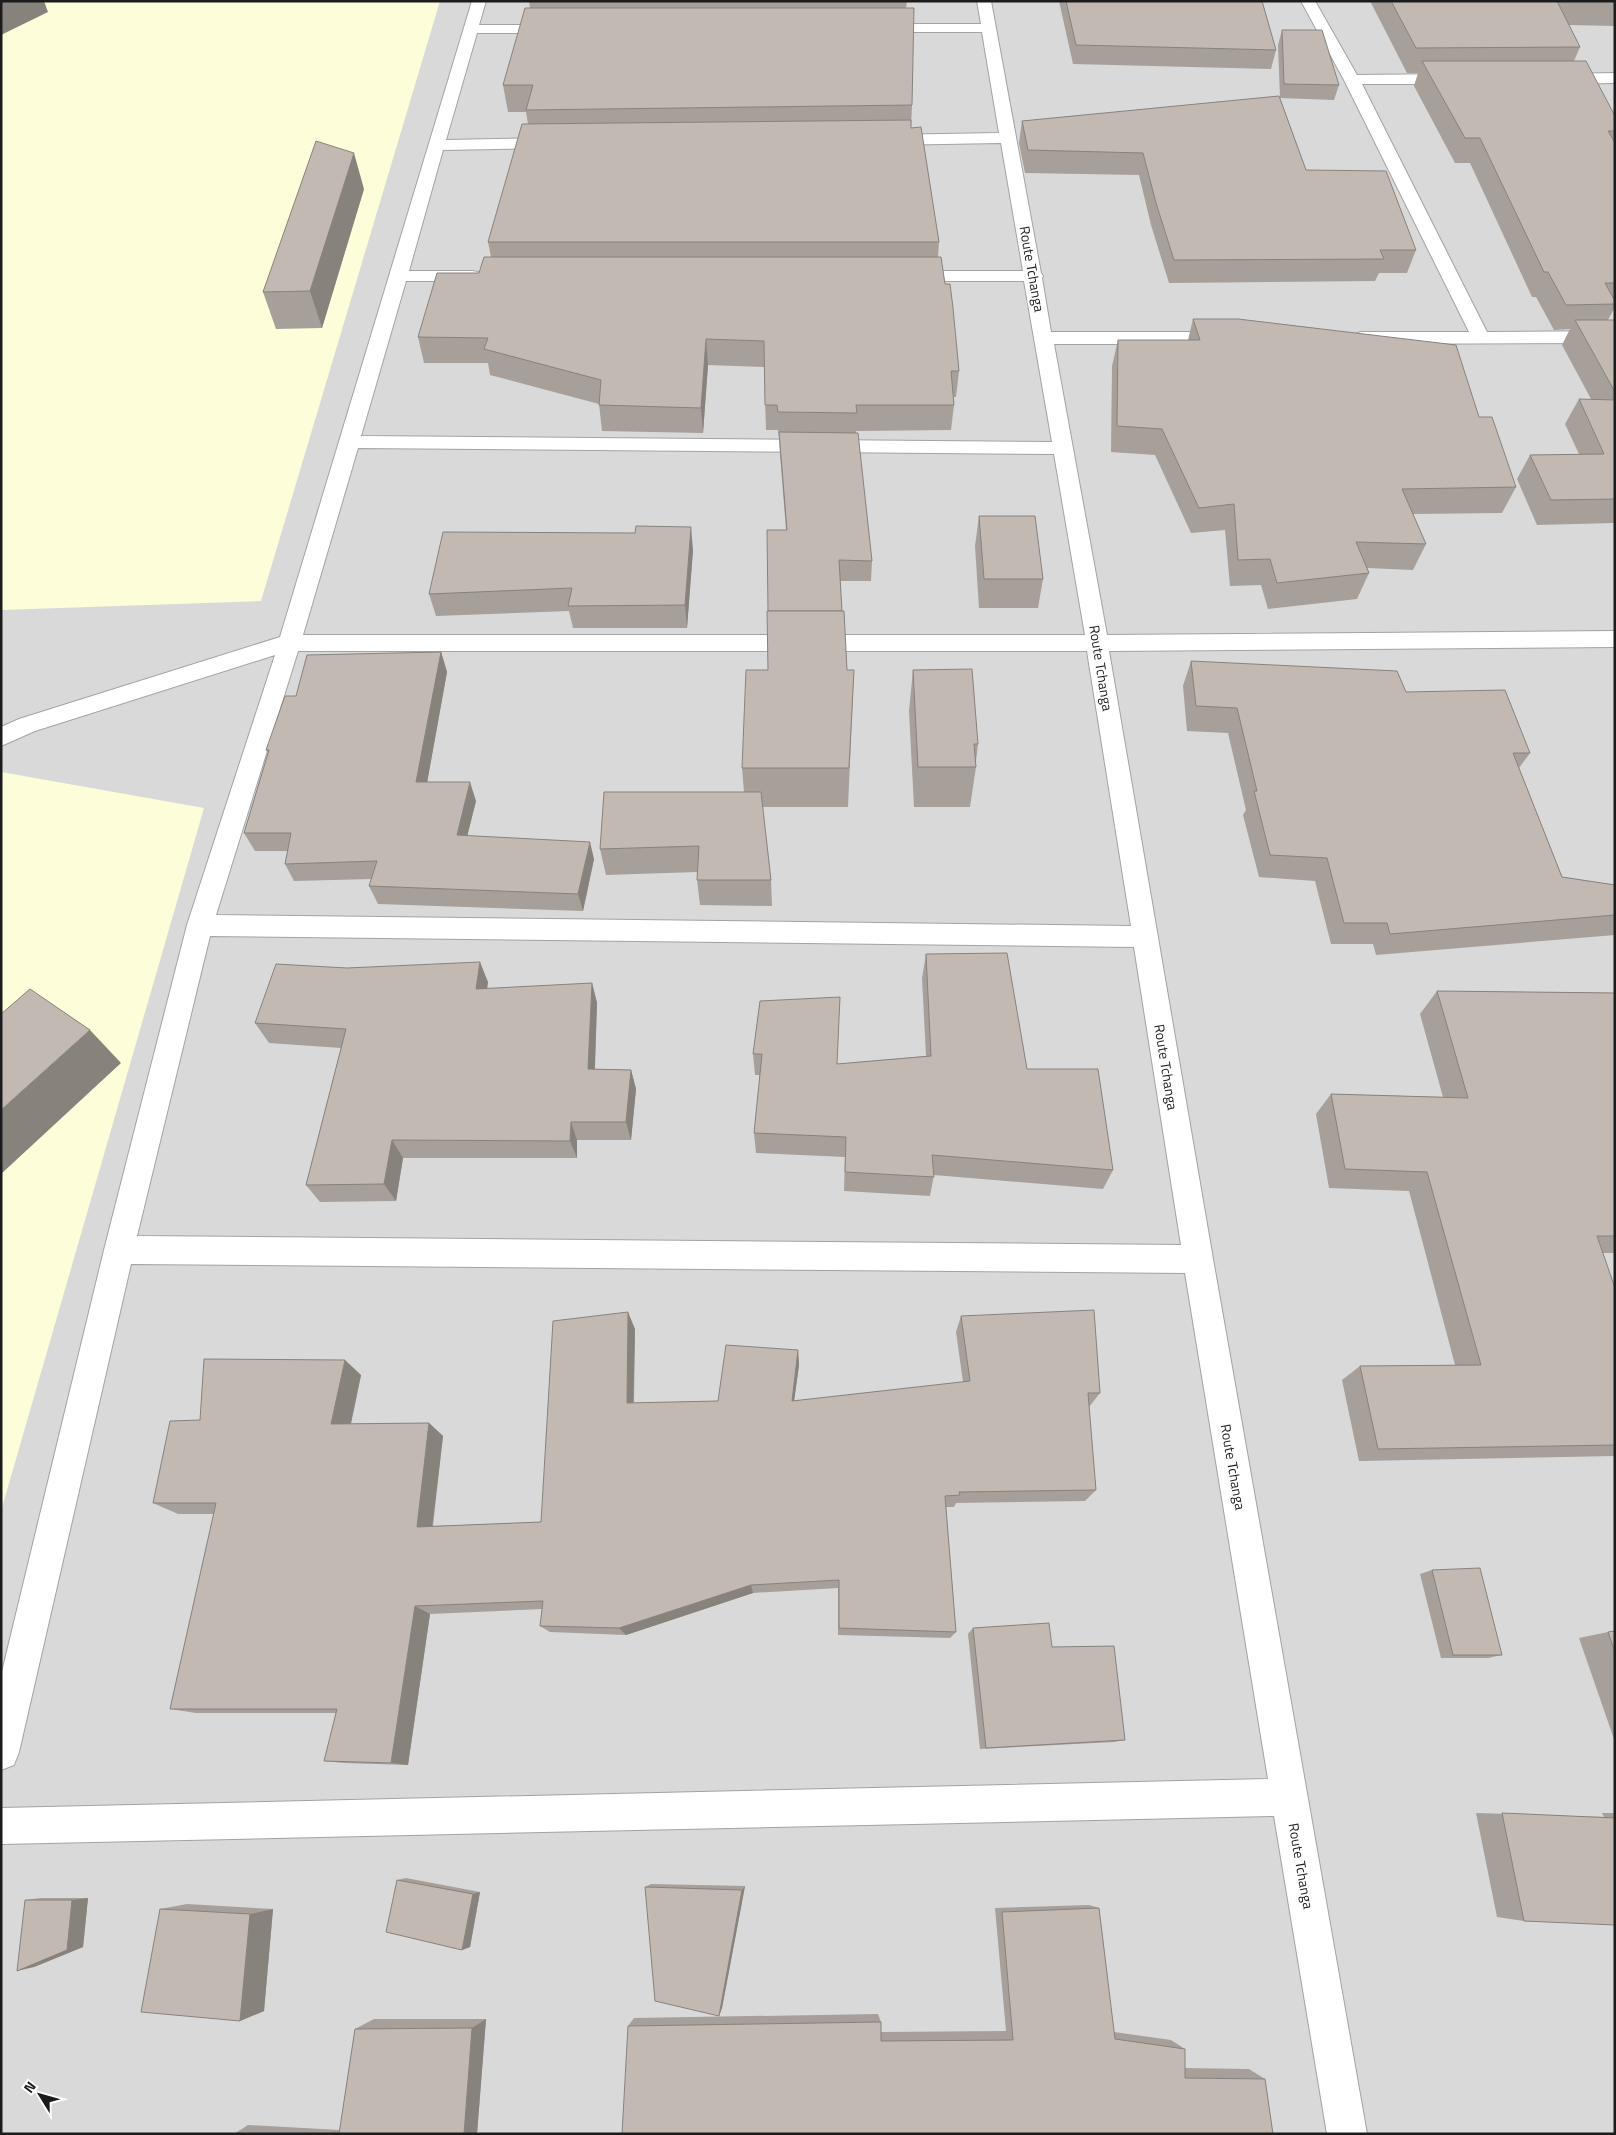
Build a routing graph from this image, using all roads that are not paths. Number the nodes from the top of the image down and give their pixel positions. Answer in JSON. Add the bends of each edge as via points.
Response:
{"nodes":[{"id":1,"x":479,"y":1,"type":"edge"},
{"id":2,"x":984,"y":1,"type":"edge"},
{"id":3,"x":1308,"y":1,"type":"edge"},
{"id":4,"x":859,"y":28,"type":"edge"},
{"id":5,"x":988,"y":28,"type":"junction"},
{"id":6,"x":570,"y":29,"type":"edge"},
{"id":7,"x":471,"y":30,"type":"junction"},
{"id":8,"x":1615,"y":78,"type":"edge"},
{"id":9,"x":1468,"y":79,"type":"edge"},
{"id":10,"x":1545,"y":79,"type":"edge"},
{"id":11,"x":1583,"y":79,"type":"junction"},
{"id":12,"x":1352,"y":80,"type":"junction"},
{"id":13,"x":1594,"y":95,"type":"edge"},
{"id":14,"x":1007,"y":138,"type":"junction"},
{"id":15,"x":869,"y":140,"type":"edge"},
{"id":16,"x":565,"y":143,"type":"edge"},
{"id":17,"x":437,"y":145,"type":"junction"},
{"id":18,"x":398,"y":276,"type":"junction"},
{"id":19,"x":488,"y":276,"type":"edge"},
{"id":20,"x":895,"y":276,"type":"edge"},
{"id":21,"x":1034,"y":276,"type":"junction"},
{"id":22,"x":1615,"y":337,"type":"edge"},
{"id":23,"x":1044,"y":338,"type":"junction"},
{"id":24,"x":1243,"y":338,"type":"edge"},
{"id":25,"x":1342,"y":338,"type":"edge"},
{"id":26,"x":1481,"y":338,"type":"junction"},
{"id":27,"x":350,"y":442,"type":"junction"},
{"id":28,"x":1063,"y":448,"type":"junction"},
{"id":29,"x":1615,"y":639,"type":"edge"},
{"id":30,"x":288,"y":643,"type":"junction"},
{"id":31,"x":1097,"y":643,"type":"junction"},
{"id":32,"x":1,"y":737,"type":"edge"},
{"id":33,"x":200,"y":925,"type":"junction"},
{"id":34,"x":1145,"y":937,"type":"junction"},
{"id":35,"x":119,"y":1250,"type":"junction"},
{"id":36,"x":1198,"y":1259,"type":"junction"},
{"id":37,"x":1,"y":1752,"type":"edge"},
{"id":38,"x":1288,"y":1797,"type":"junction"},
{"id":39,"x":1,"y":1826,"type":"edge"},
{"id":40,"x":1347,"y":2134,"type":"edge"}],
"edges":[{"from":1,"to":7,"type":"street"},
{"from":2,"to":5,"type":"street","name":"Route Tchanga"},
{"from":3,"to":12,"type":"street"},
{"from":4,"to":5,"type":"street"},
{"from":5,"to":14,"type":"street","name":"Route Tchanga"},
{"from":6,"to":7,"type":"street"},
{"from":7,"to":17,"type":"street"},
{"from":8,"to":11,"type":"street"},
{"from":9,"to":12,"type":"street"},
{"from":10,"to":11,"type":"street"},
{"from":11,"to":13,"type":"street"},
{"from":12,"to":26,"type":"street"},
{"from":14,"to":15,"type":"street"},
{"from":14,"to":21,"type":"street","name":"Route Tchanga"},
{"from":16,"to":17,"type":"street"},
{"from":17,"to":18,"type":"street"},
{"from":18,"to":19,"type":"street"},
{"from":18,"to":27,"type":"street"},
{"from":20,"to":21,"type":"street"},
{"from":21,"to":23,"type":"street","name":"Route Tchanga"},
{"from":22,"to":26,"type":"street"},
{"from":23,"to":24,"type":"street"},
{"from":23,"to":28,"type":"street","name":"Route Tchanga"},
{"from":25,"to":26,"type":"street"},
{"from":27,"to":28,"type":"street"},
{"from":27,"to":30,"type":"street"},
{"from":28,"to":31,"type":"street","name":"Route Tchanga"},
{"from":29,"to":31,"type":"street"},
{"from":30,"to":31,"type":"street"},
{"from":30,"to":32,"type":"street"},
{"from":30,"to":33,"type":"street"},
{"from":31,"to":34,"type":"street","name":"Route Tchanga"},
{"from":33,"to":34,"type":"street"},
{"from":33,"to":35,"type":"street"},
{"from":34,"to":36,"type":"street","name":"Route Tchanga"},
{"from":35,"to":36,"type":"street"},
{"from":35,"to":37,"type":"street"},
{"from":36,"to":38,"type":"street","name":"Route Tchanga"},
{"from":38,"to":39,"type":"street"},
{"from":38,"to":40,"type":"street","name":"Route Tchanga"}]}
